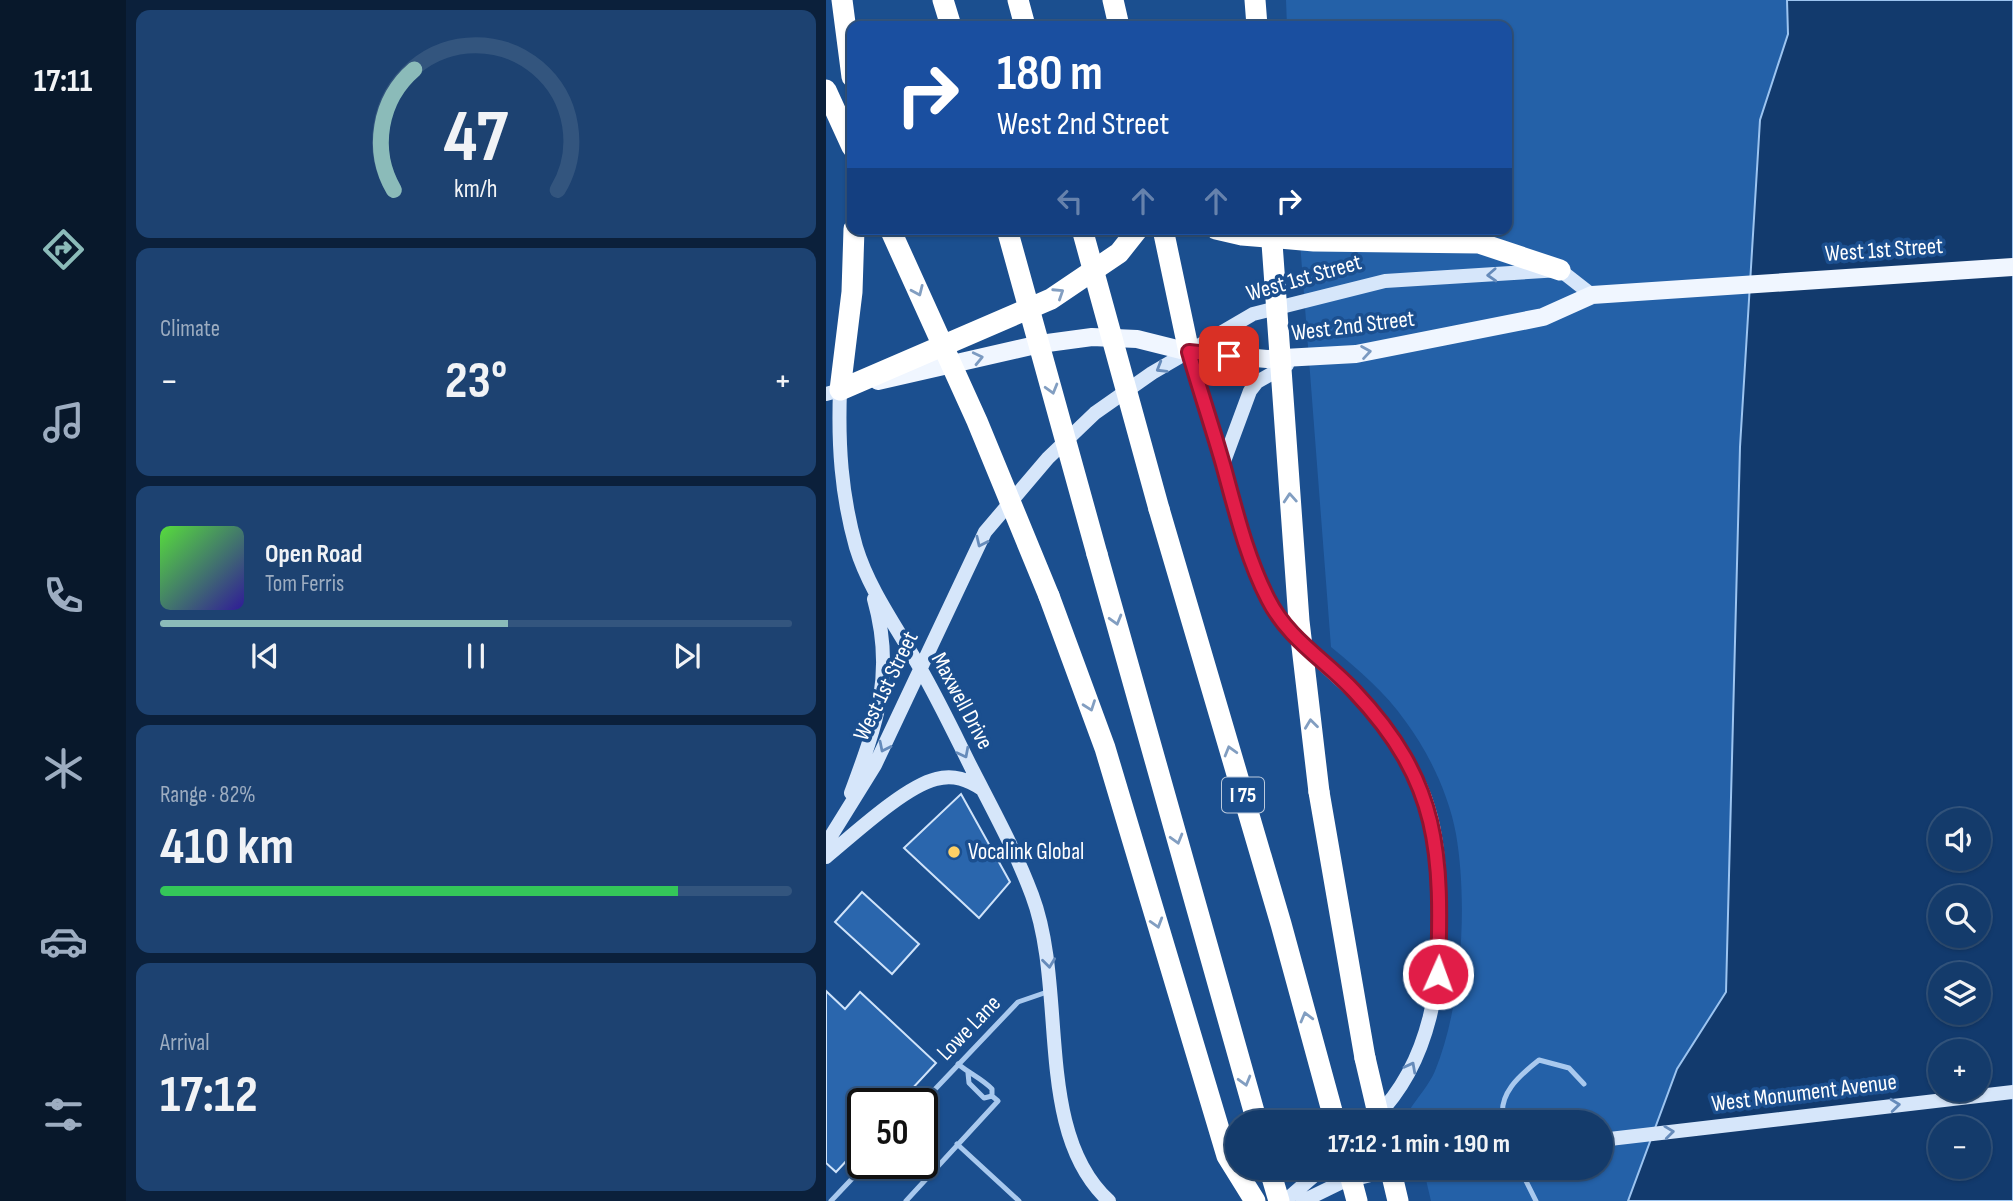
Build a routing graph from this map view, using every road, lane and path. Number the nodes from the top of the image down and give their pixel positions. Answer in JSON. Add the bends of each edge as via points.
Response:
{"nodes":[{"id":1,"x":842,"y":0,"type":"edge"},
{"id":2,"x":943,"y":0,"type":"edge"},
{"id":3,"x":1018,"y":0,"type":"edge"},
{"id":4,"x":1113,"y":0,"type":"edge"},
{"id":5,"x":1255,"y":0,"type":"edge"},
{"id":6,"x":949,"y":21,"type":"edge"},
{"id":7,"x":1024,"y":21,"type":"edge"},
{"id":8,"x":1118,"y":21,"type":"edge"},
{"id":9,"x":1256,"y":21,"type":"edge"},
{"id":10,"x":847,"y":39,"type":"edge"},
{"id":11,"x":826,"y":89,"type":"edge"},
{"id":12,"x":847,"y":136,"type":"edge"},
{"id":13,"x":854,"y":235,"type":"edge"},
{"id":14,"x":893,"y":235,"type":"edge"},
{"id":15,"x":1009,"y":235,"type":"edge"},
{"id":16,"x":1084,"y":235,"type":"edge"},
{"id":17,"x":1133,"y":235,"type":"edge"},
{"id":18,"x":1164,"y":235,"type":"edge"},
{"id":19,"x":1242,"y":235,"type":"edge"},
{"id":20,"x":1270,"y":235,"type":"edge"},
{"id":21,"x":2013,"y":267,"type":"edge"},
{"id":22,"x":1560,"y":270,"type":"junction"},
{"id":23,"x":1592,"y":295,"type":"junction"},
{"id":24,"x":1189,"y":352,"type":"junction"},
{"id":25,"x":1298,"y":358,"type":"junction"},
{"id":26,"x":833,"y":392,"type":"edge"},
{"id":27,"x":1223,"y":465,"type":"junction"},
{"id":28,"x":868,"y":577,"type":"junction"},
{"id":29,"x":922,"y":671,"type":"junction"},
{"id":30,"x":983,"y":790,"type":"junction"},
{"id":31,"x":838,"y":827,"type":"junction"},
{"id":32,"x":826,"y":844,"type":"edge"},
{"id":33,"x":826,"y":857,"type":"edge"},
{"id":34,"x":1052,"y":990,"type":"junction"},
{"id":35,"x":958,"y":1064,"type":"junction"},
{"id":36,"x":968,"y":1073,"type":"junction"},
{"id":37,"x":1584,"y":1084,"type":"dead end"},
{"id":38,"x":936,"y":1088,"type":"edge"},
{"id":39,"x":2013,"y":1092,"type":"edge"},
{"id":40,"x":992,"y":1096,"type":"junction"},
{"id":41,"x":1254,"y":1110,"type":"edge"},
{"id":42,"x":1332,"y":1110,"type":"edge"},
{"id":43,"x":1377,"y":1110,"type":"edge"},
{"id":44,"x":1384,"y":1110,"type":"edge"},
{"id":45,"x":1504,"y":1110,"type":"edge"},
{"id":46,"x":1613,"y":1139,"type":"edge"},
{"id":47,"x":957,"y":1144,"type":"junction"},
{"id":48,"x":852,"y":1179,"type":"edge"},
{"id":49,"x":1273,"y":1180,"type":"edge"},
{"id":50,"x":1309,"y":1180,"type":"edge"},
{"id":51,"x":1348,"y":1180,"type":"edge"},
{"id":52,"x":1351,"y":1180,"type":"edge"},
{"id":53,"x":1393,"y":1180,"type":"edge"},
{"id":54,"x":1525,"y":1180,"type":"edge"},
{"id":55,"x":831,"y":1201,"type":"edge"},
{"id":56,"x":906,"y":1201,"type":"edge"},
{"id":57,"x":1019,"y":1201,"type":"edge"},
{"id":58,"x":1109,"y":1201,"type":"edge"},
{"id":59,"x":1255,"y":1201,"type":"edge"},
{"id":60,"x":1279,"y":1201,"type":"edge"},
{"id":61,"x":1285,"y":1201,"type":"edge"},
{"id":62,"x":1303,"y":1201,"type":"edge"},
{"id":63,"x":1357,"y":1201,"type":"edge"},
{"id":64,"x":1398,"y":1201,"type":"edge"},
{"id":65,"x":1535,"y":1201,"type":"edge"}],
"edges":[{"from":1,"to":10,"type":"highway"},
{"from":2,"to":6,"type":"highway"},
{"from":3,"to":7,"type":"highway"},
{"from":4,"to":8,"type":"highway"},
{"from":5,"to":9,"type":"highway"},
{"from":11,"to":12,"type":"highway"},
{"from":13,"to":26,"type":"highway","via":[[852,292]]},
{"from":14,"to":59,"type":"highway","one_way":true,"bridge":true,"via":[[1049,596],[1105,748],[1227,1156]]},
{"from":15,"to":41,"type":"highway","one_way":true,"bridge":true},
{"from":42,"to":16,"type":"highway","number":"I 75","one_way":true,"bridge":true},
{"from":26,"to":17,"type":"highway","one_way":true,"via":[[1051,299],[1119,253]]},
{"from":18,"to":24,"type":"highway"},
{"from":19,"to":22,"type":"highway","via":[[1314,242],[1479,243]]},
{"from":43,"to":20,"type":"highway","one_way":true,"bridge":true,"via":[[1319,792],[1299,621]]},
{"from":21,"to":23,"type":"main road","name":"West 1st Street"},
{"from":22,"to":23,"type":"main road"},
{"from":22,"to":24,"type":"main road","name":"West 1st Street","one_way":true,"via":[[1385,281],[1253,314]]},
{"from":25,"to":23,"type":"main road","name":"West 2nd Street","one_way":true,"via":[[1408,346],[1543,317]]},
{"from":24,"to":25,"type":"main road","name":"West 2nd Street"},
{"from":26,"to":24,"type":"main road","name":"West 2nd Street","one_way":true,"via":[[1040,344],[1092,337],[1137,339]]},
{"from":24,"to":27,"type":"main road"},
{"from":24,"to":29,"type":"main road","name":"West 1st Street","one_way":true,"via":[[1095,413],[1048,458],[985,531]]},
{"from":25,"to":27,"type":"main road","via":[[1250,391]]},
{"from":26,"to":28,"type":"main road","name":"Maxwell Drive","via":[[841,475]]},
{"from":44,"to":27,"type":"main road","one_way":true,"via":[[1395,1099],[1419,1051],[1431,1017],[1438,974],[1438,856],[1428,806],[1409,763],[1384,726],[1353,689],[1293,637],[1268,600]]},
{"from":28,"to":29,"type":"main road","name":"Maxwell Drive"},
{"from":28,"to":31,"type":"main road","via":[[885,648],[884,684]]},
{"from":29,"to":30,"type":"main road","name":"Maxwell Drive","one_way":true},
{"from":29,"to":31,"type":"main road","name":"West 1st Street","one_way":true},
{"from":30,"to":33,"type":"main road","via":[[967,780],[935,779],[882,812]]},
{"from":30,"to":34,"type":"main road","name":"Maxwell Drive","one_way":true,"via":[[1032,895],[1046,938]]},
{"from":31,"to":32,"type":"main road","name":"West 1st Street"},
{"from":34,"to":35,"type":"lane","name":"Lowe Lane","via":[[1018,1003]]},
{"from":34,"to":58,"type":"main road","name":"Maxwell Drive","via":[[1063,1120],[1081,1167]]},
{"from":35,"to":36,"type":"lane"},
{"from":35,"to":38,"type":"lane","name":"Lowe Lane"},
{"from":36,"to":40,"type":"lane","via":[[977,1074],[992,1089]]},
{"from":36,"to":40,"type":"lane","via":[[969,1083],[984,1098]]},
{"from":37,"to":45,"type":"lane","via":[[1569,1068],[1539,1060],[1518,1077],[1504,1098]]},
{"from":46,"to":39,"type":"main road","name":"West Monument Avenue","one_way":true},
{"from":40,"to":47,"type":"lane","via":[[998,1101]]},
{"from":47,"to":56,"type":"lane"},
{"from":47,"to":57,"type":"lane"},
{"from":48,"to":55,"type":"lane"},
{"from":49,"to":60,"type":"highway"},
{"from":50,"to":61,"type":"main road"},
{"from":51,"to":62,"type":"main road"},
{"from":52,"to":63,"type":"highway","bridge":true},
{"from":53,"to":64,"type":"highway","bridge":true},
{"from":54,"to":65,"type":"lane"}]}
